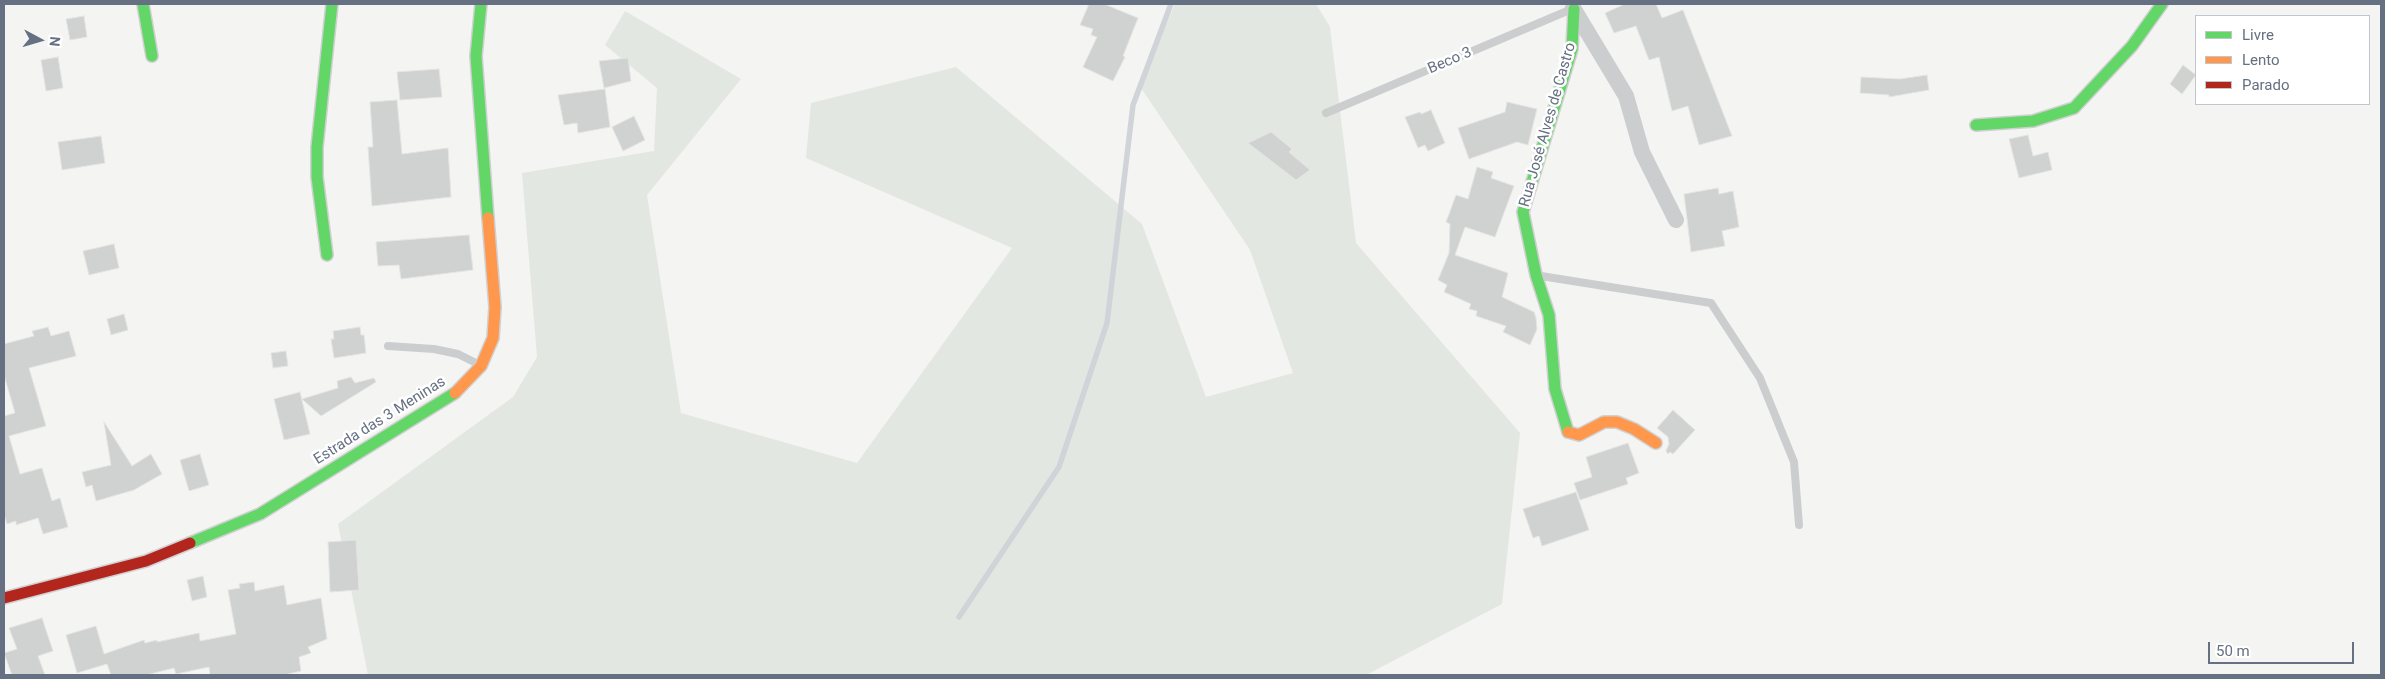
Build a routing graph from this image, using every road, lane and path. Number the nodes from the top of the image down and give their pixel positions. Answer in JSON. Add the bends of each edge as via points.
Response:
{"nodes":[{"id":1,"x":143,"y":4,"type":"edge"},
{"id":2,"x":332,"y":4,"type":"edge"},
{"id":3,"x":481,"y":4,"type":"edge"},
{"id":4,"x":2162,"y":4,"type":"edge"},
{"id":5,"x":1572,"y":6,"type":"edge"},
{"id":6,"x":152,"y":56,"type":"dead end"},
{"id":7,"x":1326,"y":113,"type":"dead end"},
{"id":8,"x":1976,"y":125,"type":"dead end"},
{"id":9,"x":1676,"y":220,"type":"dead end"},
{"id":10,"x":326,"y":255,"type":"dead end"},
{"id":11,"x":1536,"y":275,"type":"junction"},
{"id":12,"x":388,"y":346,"type":"dead end"},
{"id":13,"x":481,"y":366,"type":"junction"},
{"id":14,"x":1656,"y":443,"type":"dead end"},
{"id":15,"x":1799,"y":525,"type":"dead end"},
{"id":16,"x":4,"y":598,"type":"edge"}],
"edges":[{"from":1,"to":6,"type":"street"},
{"from":2,"to":10,"type":"street","via":[[316,147]]},
{"from":3,"to":13,"type":"street","name":"Estrada das 3 Meninas","via":[[476,56],[495,307],[493,338]]},
{"from":4,"to":8,"type":"street","via":[[2132,46],[2074,108],[2033,121]]},
{"from":5,"to":7,"type":"lane","name":"Beco 3"},
{"from":5,"to":9,"type":"street","via":[[1626,96],[1642,152]]},
{"from":5,"to":11,"type":"street","name":"Rua José Alves de Castro","via":[[1572,49],[1523,212]]},
{"from":11,"to":14,"type":"street","name":"Rua José Alves de Castro","via":[[1549,316],[1555,389],[1568,432],[1579,435],[1592,426],[1617,422]]},
{"from":11,"to":15,"type":"lane","via":[[1711,303],[1760,378],[1794,462]]},
{"from":12,"to":13,"type":"lane","via":[[458,354]]},
{"from":13,"to":16,"type":"street","name":"Estrada das 3 Meninas","via":[[452,395],[260,514],[146,561]]}]}
